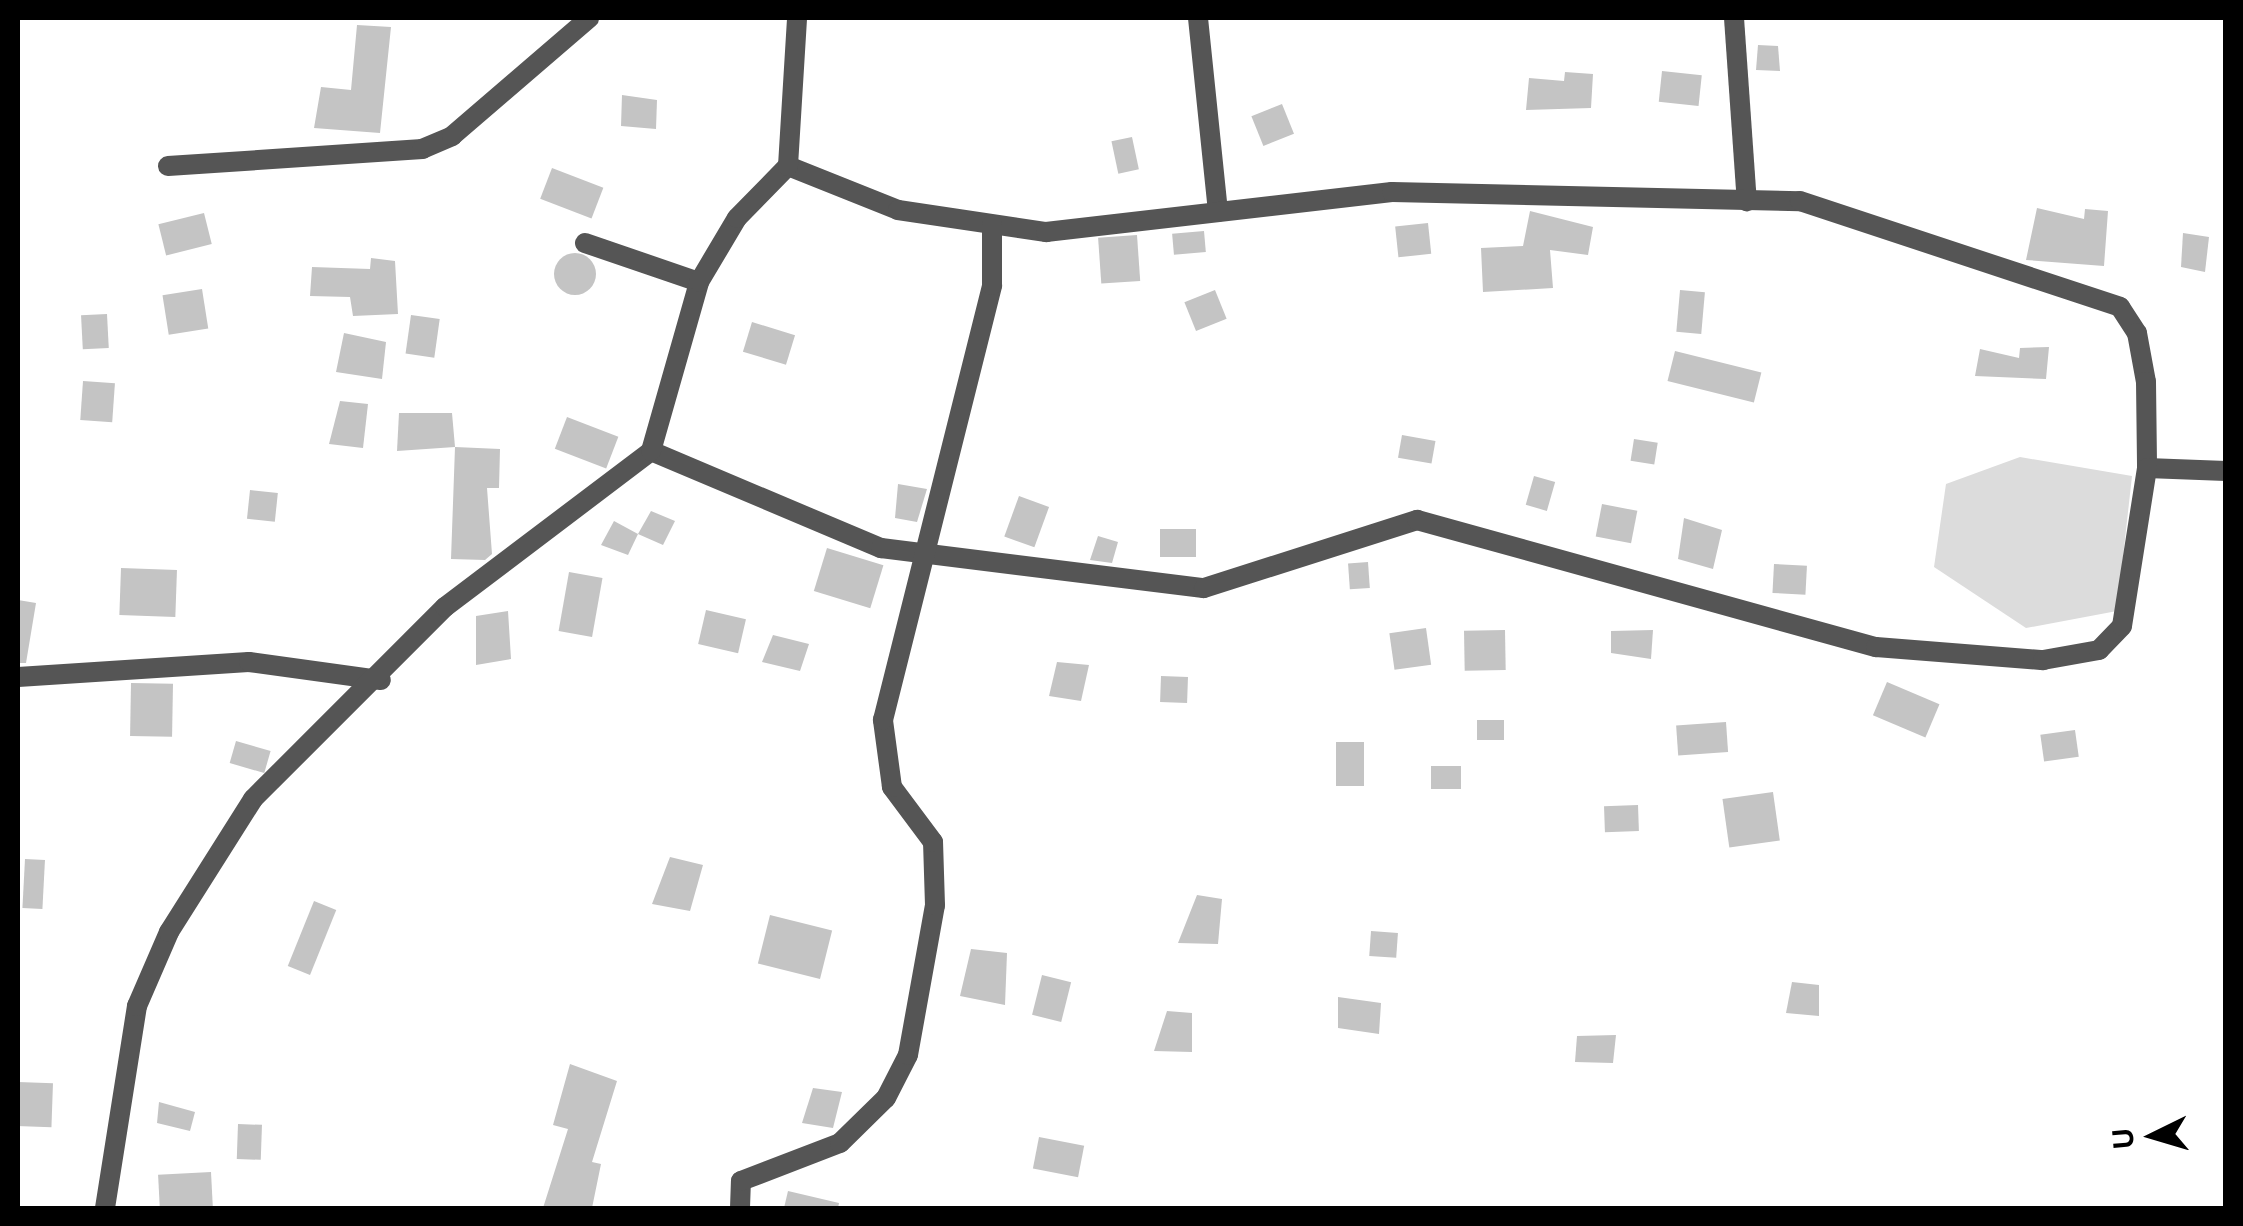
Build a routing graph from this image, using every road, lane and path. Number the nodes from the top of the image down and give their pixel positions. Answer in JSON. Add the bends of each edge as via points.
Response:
{"nodes":[{"id":1,"x":590,"y":18,"type":"edge"},
{"id":2,"x":798,"y":18,"type":"edge"},
{"id":3,"x":1198,"y":18,"type":"edge"},
{"id":4,"x":1734,"y":18,"type":"edge"},
{"id":5,"x":168,"y":166,"type":"dead end"},
{"id":6,"x":788,"y":166,"type":"junction"},
{"id":7,"x":1748,"y":202,"type":"junction"},
{"id":8,"x":1218,"y":212,"type":"junction"},
{"id":9,"x":992,"y":225,"type":"junction"},
{"id":10,"x":585,"y":244,"type":"dead end"},
{"id":11,"x":699,"y":282,"type":"junction"},
{"id":12,"x":650,"y":451,"type":"junction"},
{"id":13,"x":2146,"y":468,"type":"junction"},
{"id":14,"x":2226,"y":471,"type":"edge"},
{"id":15,"x":919,"y":550,"type":"junction"},
{"id":16,"x":18,"y":677,"type":"edge"},
{"id":17,"x":380,"y":680,"type":"junction"},
{"id":18,"x":104,"y":1208,"type":"edge"},
{"id":19,"x":740,"y":1208,"type":"edge"}],
"edges":[{"from":1,"to":5,"type":"street","via":[[452,136],[422,149]]},
{"from":2,"to":6,"type":"street"},
{"from":3,"to":8,"type":"street"},
{"from":4,"to":7,"type":"street"},
{"from":6,"to":9,"type":"street","via":[[898,210]]},
{"from":6,"to":11,"type":"street","via":[[737,218]]},
{"from":7,"to":8,"type":"street","via":[[1392,192]]},
{"from":7,"to":13,"type":"street","via":[[1800,201],[2120,306],[2137,333],[2146,382]]},
{"from":8,"to":9,"type":"street","via":[[1046,232]]},
{"from":9,"to":15,"type":"street","via":[[992,285],[950,434],[940,511]]},
{"from":10,"to":11,"type":"street"},
{"from":11,"to":12,"type":"street"},
{"from":12,"to":15,"type":"street","via":[[882,548]]},
{"from":12,"to":17,"type":"street","via":[[517,545]]},
{"from":13,"to":14,"type":"street"},
{"from":13,"to":15,"type":"street","via":[[2122,626],[2099,650],[2043,660],[1876,647],[1417,520],[1204,588]]},
{"from":15,"to":19,"type":"street","via":[[903,664],[882,720],[892,787],[933,842],[935,905],[908,1054],[886,1098],[840,1143],[742,1181]]},
{"from":16,"to":17,"type":"street","via":[[249,662]]},
{"from":17,"to":18,"type":"street","via":[[253,798],[168,932],[137,1006]]}]}
